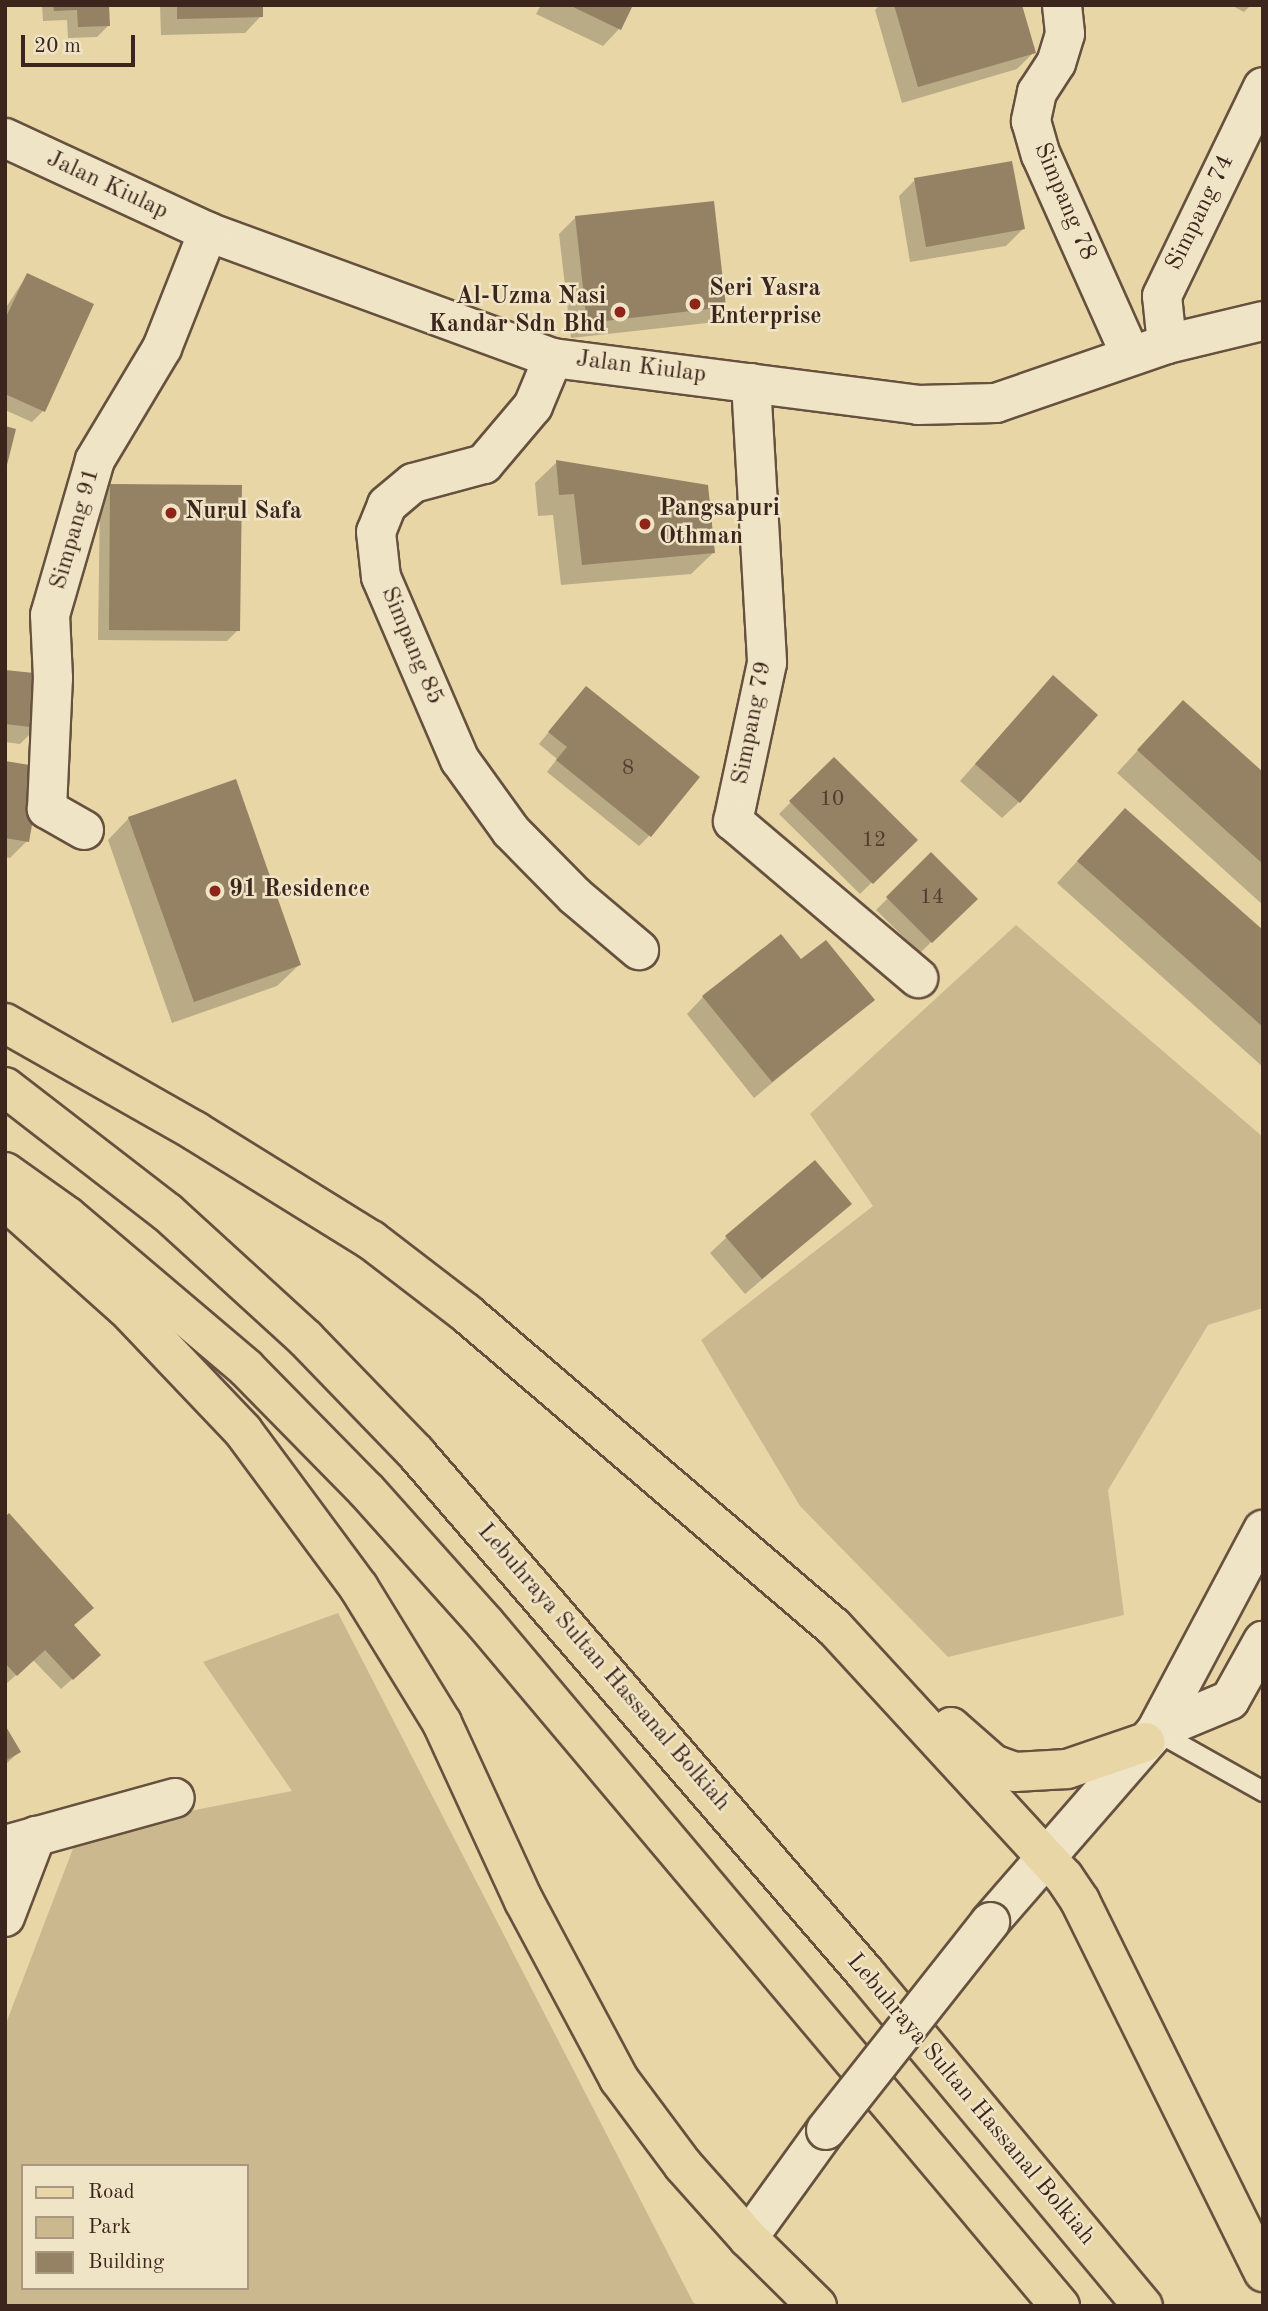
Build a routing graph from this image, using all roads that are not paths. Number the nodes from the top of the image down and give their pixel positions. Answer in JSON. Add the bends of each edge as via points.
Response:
{"nodes":[{"id":1,"x":1062,"y":5,"type":"edge"},
{"id":2,"x":1263,"y":87,"type":"edge"},
{"id":3,"x":5,"y":138,"type":"edge"},
{"id":4,"x":208,"y":232,"type":"junction"},
{"id":5,"x":1263,"y":321,"type":"edge"},
{"id":6,"x":1167,"y":344,"type":"junction"},
{"id":7,"x":1131,"y":356,"type":"junction"},
{"id":8,"x":553,"y":358,"type":"junction"},
{"id":9,"x":751,"y":383,"type":"junction"},
{"id":10,"x":84,"y":830,"type":"dead end"},
{"id":11,"x":639,"y":950,"type":"dead end"},
{"id":12,"x":918,"y":978,"type":"dead end"},
{"id":13,"x":5,"y":1023,"type":"edge"},
{"id":14,"x":5,"y":1087,"type":"edge"},
{"id":15,"x":5,"y":1172,"type":"edge"},
{"id":16,"x":5,"y":1200,"type":"edge"},
{"id":17,"x":1263,"y":1530,"type":"edge"},
{"id":18,"x":833,"y":1626,"type":"junction"},
{"id":19,"x":1263,"y":1641,"type":"edge"},
{"id":20,"x":1151,"y":1737,"type":"junction"},
{"id":21,"x":1263,"y":1791,"type":"edge"},
{"id":22,"x":175,"y":1798,"type":"dead end"},
{"id":23,"x":21,"y":1840,"type":"edge"},
{"id":24,"x":1043,"y":1856,"type":"junction"},
{"id":25,"x":5,"y":1917,"type":"edge"},
{"id":26,"x":748,"y":2238,"type":"junction"},
{"id":27,"x":1263,"y":2272,"type":"edge"},
{"id":28,"x":817,"y":2306,"type":"edge"},
{"id":29,"x":1060,"y":2306,"type":"edge"},
{"id":30,"x":1143,"y":2306,"type":"edge"}],
"edges":[{"from":1,"to":7,"type":"street","name":"Simpang 78","via":[[1065,34],[1056,63],[1037,92],[1031,121],[1041,155]]},
{"from":2,"to":6,"type":"street","name":"Simpang 74","via":[[1162,296]]},
{"from":3,"to":4,"type":"street","name":"Jalan Kiulap"},
{"from":4,"to":8,"type":"street","name":"Jalan Kiulap"},
{"from":4,"to":10,"type":"street","name":"Simpang 91","via":[[162,348],[95,460],[50,615],[53,678],[47,809]]},
{"from":5,"to":6,"type":"street","name":"Jalan Kiulap"},
{"from":6,"to":7,"type":"street","name":"Jalan Kiulap"},
{"from":7,"to":9,"type":"street","name":"Jalan Kiulap","via":[[996,403],[918,405]]},
{"from":8,"to":9,"type":"street","name":"Jalan Kiulap"},
{"from":8,"to":11,"type":"street","name":"Simpang 85","via":[[533,406],[484,464],[413,483],[387,505],[376,532],[381,577],[460,760],[511,831]]},
{"from":9,"to":12,"type":"street","name":"Simpang 79","via":[[767,663],[733,821]]},
{"from":13,"to":18,"type":"main road","via":[[206,1138],[371,1240],[466,1313]]},
{"from":14,"to":30,"type":"main road","name":"Lebuhraya Sultan Hassanal Bolkiah","via":[[167,1212],[306,1339],[416,1453],[849,1954]]},
{"from":15,"to":29,"type":"main road","via":[[67,1216],[246,1368],[366,1490],[485,1623]]},
{"from":16,"to":26,"type":"main road","via":[[125,1307],[243,1431],[359,1588],[442,1723],[524,1901],[619,2079],[683,2165]]},
{"from":17,"to":20,"type":"street"},
{"from":18,"to":20,"type":"main road","via":[[993,1764],[1015,1772],[1067,1769]]},
{"from":18,"to":24,"type":"main road"},
{"from":19,"to":20,"type":"street","via":[[1230,1700]]},
{"from":20,"to":21,"type":"lane"},
{"from":20,"to":24,"type":"street"},
{"from":22,"to":23,"type":"street"},
{"from":23,"to":25,"type":"street"},
{"from":24,"to":26,"type":"street","bridge":true,"via":[[826,2130]]},
{"from":24,"to":27,"type":"main road","via":[[1080,1901]]},
{"from":26,"to":28,"type":"main road"}]}
